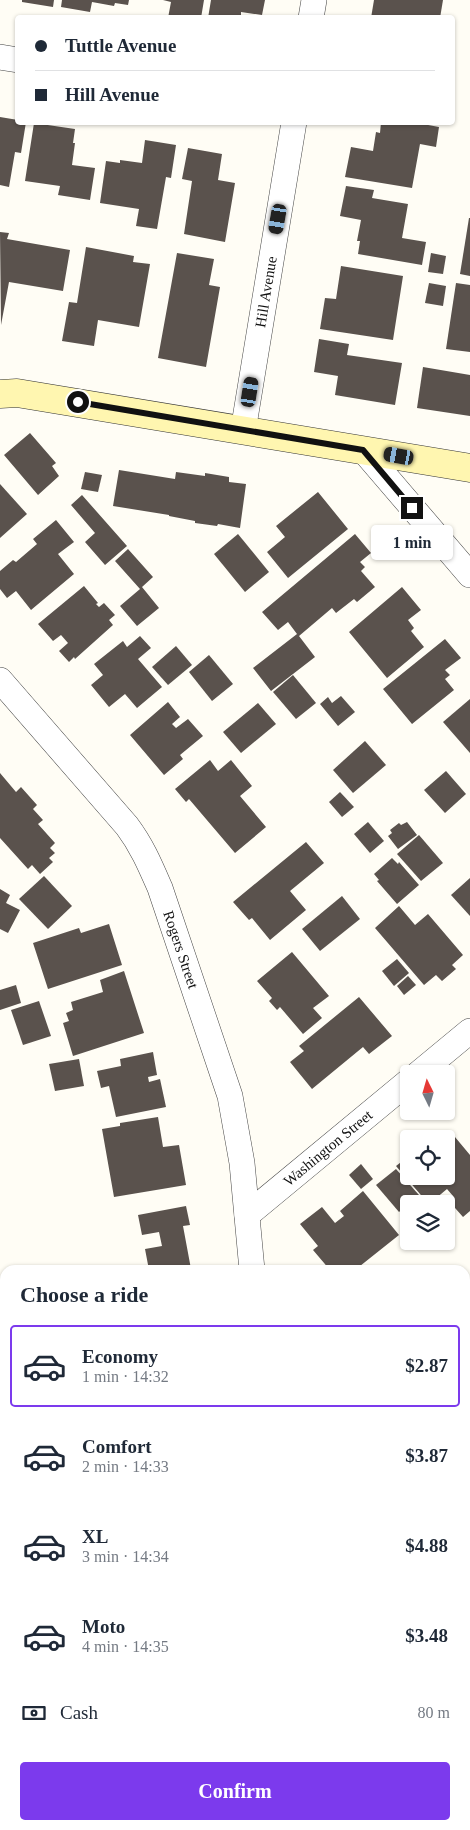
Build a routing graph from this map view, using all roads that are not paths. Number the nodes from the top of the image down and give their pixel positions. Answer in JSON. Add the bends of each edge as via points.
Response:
{"nodes":[{"id":1,"x":314,"y":0,"type":"edge"},
{"id":2,"x":312,"y":15,"type":"edge"},
{"id":3,"x":0,"y":58,"type":"edge"},
{"id":4,"x":15,"y":60,"type":"edge"},
{"id":5,"x":294,"y":125,"type":"edge"},
{"id":6,"x":0,"y":394,"type":"edge"},
{"id":7,"x":243,"y":431,"type":"junction"},
{"id":8,"x":363,"y":450,"type":"junction"},
{"id":9,"x":470,"y":468,"type":"edge"},
{"id":10,"x":470,"y":575,"type":"edge"},
{"id":11,"x":0,"y":680,"type":"edge"},
{"id":12,"x":470,"y":1031,"type":"edge"},
{"id":13,"x":429,"y":1065,"type":"edge"},
{"id":14,"x":400,"y":1088,"type":"edge"},
{"id":15,"x":247,"y":1215,"type":"junction"},
{"id":16,"x":252,"y":1265,"type":"edge"}],
"edges":[{"from":1,"to":2,"type":"street"},
{"from":3,"to":4,"type":"street"},
{"from":5,"to":7,"type":"street","name":"Hill Avenue"},
{"from":6,"to":7,"type":"street","via":[[18,393]]},
{"from":7,"to":8,"type":"street"},
{"from":8,"to":9,"type":"street"},
{"from":8,"to":10,"type":"street"},
{"from":11,"to":15,"type":"street","name":"Rogers Street","via":[[127,826],[150,863],[230,1096]]},
{"from":12,"to":13,"type":"street"},
{"from":14,"to":15,"type":"street","name":"Washington Street"},
{"from":15,"to":16,"type":"street","name":"Rogers Street"}]}
